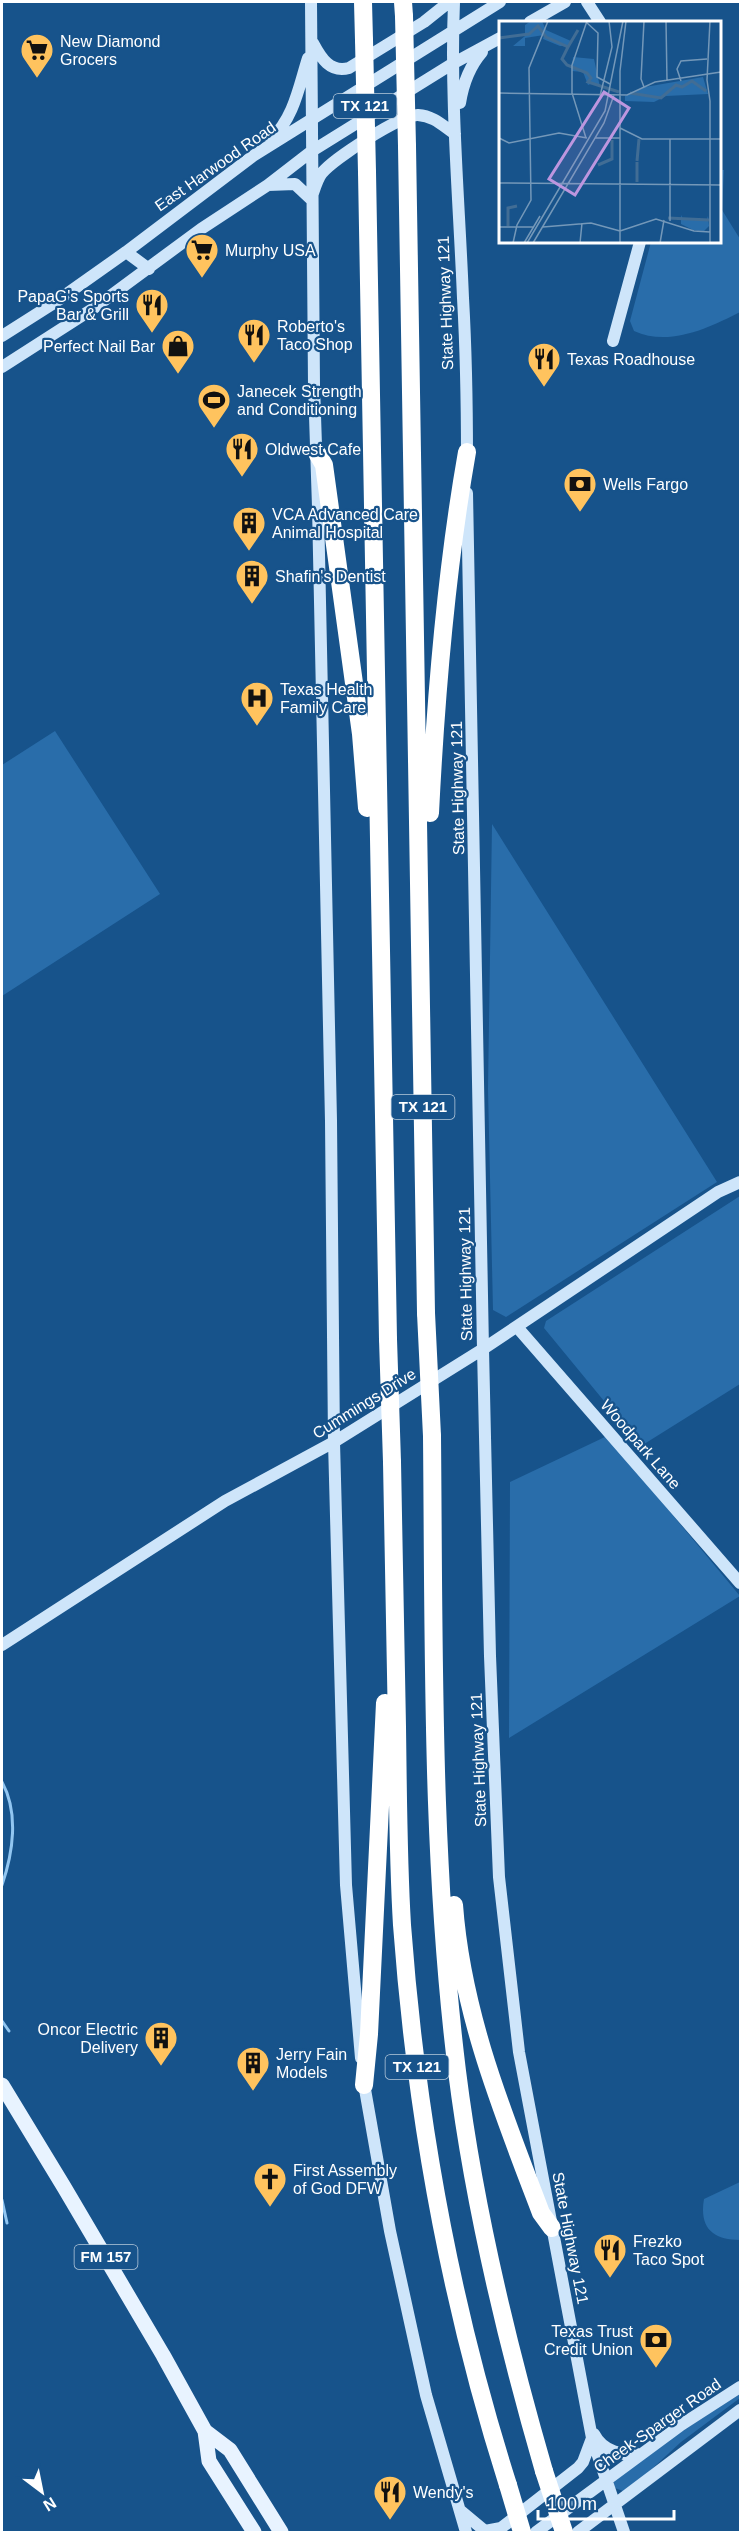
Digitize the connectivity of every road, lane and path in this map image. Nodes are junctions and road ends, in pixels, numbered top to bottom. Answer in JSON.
{"nodes":[{"id":1,"x":311,"y":2,"type":"edge"},
{"id":2,"x":363,"y":2,"type":"edge"},
{"id":3,"x":449,"y":2,"type":"edge"},
{"id":4,"x":454,"y":2,"type":"edge"},
{"id":5,"x":500,"y":2,"type":"edge"},
{"id":6,"x":565,"y":2,"type":"edge"},
{"id":7,"x":587,"y":2,"type":"edge"},
{"id":8,"x":404,"y":9,"type":"edge"},
{"id":9,"x":532,"y":21,"type":"edge"},
{"id":10,"x":599,"y":21,"type":"edge"},
{"id":11,"x":453,"y":30,"type":"junction"},
{"id":12,"x":499,"y":40,"type":"edge"},
{"id":13,"x":312,"y":42,"type":"junction"},
{"id":14,"x":486,"y":47,"type":"junction"},
{"id":15,"x":452,"y":64,"type":"junction"},
{"id":16,"x":312,"y":119,"type":"junction"},
{"id":17,"x":455,"y":134,"type":"junction"},
{"id":18,"x":312,"y":151,"type":"junction"},
{"id":19,"x":252,"y":156,"type":"junction"},
{"id":20,"x":268,"y":185,"type":"junction"},
{"id":21,"x":311,"y":198,"type":"junction"},
{"id":22,"x":640,"y":243,"type":"edge"},
{"id":23,"x":126,"y":252,"type":"junction"},
{"id":24,"x":149,"y":269,"type":"junction"},
{"id":25,"x":2,"y":336,"type":"edge"},
{"id":26,"x":613,"y":341,"type":"dead end"},
{"id":27,"x":2,"y":367,"type":"edge"},
{"id":28,"x":467,"y":452,"type":"junction"},
{"id":29,"x":317,"y":453,"type":"junction"},
{"id":30,"x":379,"y":887,"type":"junction"},
{"id":31,"x":421,"y":901,"type":"junction"},
{"id":32,"x":741,"y":1182,"type":"edge"},
{"id":33,"x":517,"y":1327,"type":"junction"},
{"id":34,"x":483,"y":1349,"type":"junction"},
{"id":35,"x":334,"y":1442,"type":"junction"},
{"id":36,"x":741,"y":1583,"type":"edge"},
{"id":37,"x":395,"y":1640,"type":"junction"},
{"id":38,"x":2,"y":1645,"type":"edge"},
{"id":39,"x":435,"y":1669,"type":"junction"},
{"id":40,"x":2,"y":2085,"type":"edge"},
{"id":41,"x":364,"y":2085,"type":"junction"},
{"id":42,"x":552,"y":2228,"type":"junction"},
{"id":43,"x":741,"y":2387,"type":"edge"},
{"id":44,"x":741,"y":2410,"type":"edge"},
{"id":45,"x":206,"y":2431,"type":"junction"},
{"id":46,"x":591,"y":2432,"type":"junction"},
{"id":47,"x":642,"y":2454,"type":"junction"},
{"id":48,"x":606,"y":2480,"type":"junction"},
{"id":49,"x":615,"y":2505,"type":"junction"},
{"id":50,"x":458,"y":2508,"type":"junction"},
{"id":51,"x":254,"y":2532,"type":"edge"},
{"id":52,"x":281,"y":2532,"type":"edge"},
{"id":53,"x":459,"y":2532,"type":"edge"},
{"id":54,"x":466,"y":2532,"type":"edge"},
{"id":55,"x":522,"y":2532,"type":"edge"},
{"id":56,"x":536,"y":2532,"type":"edge"},
{"id":57,"x":564,"y":2532,"type":"edge"},
{"id":58,"x":578,"y":2532,"type":"edge"},
{"id":59,"x":624,"y":2532,"type":"edge"}],
"edges":[{"from":1,"to":13,"type":"main road"},
{"from":2,"to":30,"type":"highway","number":"TX 121","bridge":true},
{"from":3,"to":13,"type":"main road"},
{"from":4,"to":11,"type":"main road","name":"State Highway 121"},
{"from":5,"to":11,"type":"main road","name":"East Harwood Road"},
{"from":6,"to":9,"type":"main road"},
{"from":7,"to":10,"type":"main road"},
{"from":8,"to":31,"type":"highway","number":"TX 121","bridge":true},
{"from":11,"to":15,"type":"main road","name":"State Highway 121"},
{"from":11,"to":16,"type":"main road","name":"East Harwood Road"},
{"from":12,"to":14,"type":"main road"},
{"from":13,"to":16,"type":"main road"},
{"from":13,"to":19,"type":"main road"},
{"from":14,"to":15,"type":"main road"},
{"from":14,"to":17,"type":"main road"},
{"from":15,"to":17,"type":"main road","name":"State Highway 121"},
{"from":15,"to":18,"type":"main road"},
{"from":16,"to":18,"type":"main road"},
{"from":16,"to":19,"type":"main road","name":"East Harwood Road"},
{"from":17,"to":21,"type":"main road"},
{"from":17,"to":28,"type":"main road","name":"State Highway 121"},
{"from":18,"to":20,"type":"main road"},
{"from":18,"to":21,"type":"main road"},
{"from":19,"to":23,"type":"main road","name":"East Harwood Road"},
{"from":20,"to":21,"type":"main road"},
{"from":20,"to":24,"type":"main road"},
{"from":21,"to":29,"type":"main road"},
{"from":22,"to":26,"type":"main road"},
{"from":23,"to":24,"type":"main road"},
{"from":23,"to":25,"type":"main road","name":"East Harwood Road"},
{"from":24,"to":27,"type":"main road"},
{"from":28,"to":31,"type":"highway"},
{"from":28,"to":34,"type":"main road","name":"State Highway 121"},
{"from":29,"to":30,"type":"highway"},
{"from":29,"to":35,"type":"main road"},
{"from":30,"to":37,"type":"highway","number":"TX 121","bridge":true},
{"from":31,"to":39,"type":"highway","number":"TX 121","bridge":true},
{"from":32,"to":33,"type":"main road","name":"Cummings Drive"},
{"from":33,"to":34,"type":"main road","name":"Cummings Drive"},
{"from":33,"to":36,"type":"main road","name":"Woodpark Lane"},
{"from":34,"to":35,"type":"main road","name":"Cummings Drive"},
{"from":34,"to":42,"type":"main road","name":"State Highway 121"},
{"from":35,"to":38,"type":"main road","name":"Cummings Drive"},
{"from":35,"to":41,"type":"main road"},
{"from":37,"to":41,"type":"highway"},
{"from":37,"to":55,"type":"highway","number":"TX 121","bridge":true},
{"from":39,"to":42,"type":"highway"},
{"from":39,"to":57,"type":"highway","number":"TX 121","bridge":true},
{"from":40,"to":45,"type":"main road","number":"FM 157"},
{"from":41,"to":50,"type":"main road"},
{"from":42,"to":46,"type":"main road","name":"State Highway 121"},
{"from":43,"to":47,"type":"main road","name":"Cheek-Sparger Road"},
{"from":44,"to":49,"type":"main road"},
{"from":45,"to":51,"type":"main road","number":"FM 157"},
{"from":45,"to":52,"type":"main road","number":"FM 157"},
{"from":46,"to":47,"type":"main road"},
{"from":46,"to":48,"type":"main road","name":"State Highway 121"},
{"from":46,"to":50,"type":"main road"},
{"from":47,"to":48,"type":"main road","name":"Cheek-Sparger Road"},
{"from":48,"to":49,"type":"main road","name":"State Highway 121"},
{"from":48,"to":56,"type":"main road","name":"Cheek-Sparger Road"},
{"from":49,"to":58,"type":"main road"},
{"from":49,"to":59,"type":"main road","name":"State Highway 121"},
{"from":50,"to":53,"type":"main road"},
{"from":50,"to":54,"type":"main road"}]}
